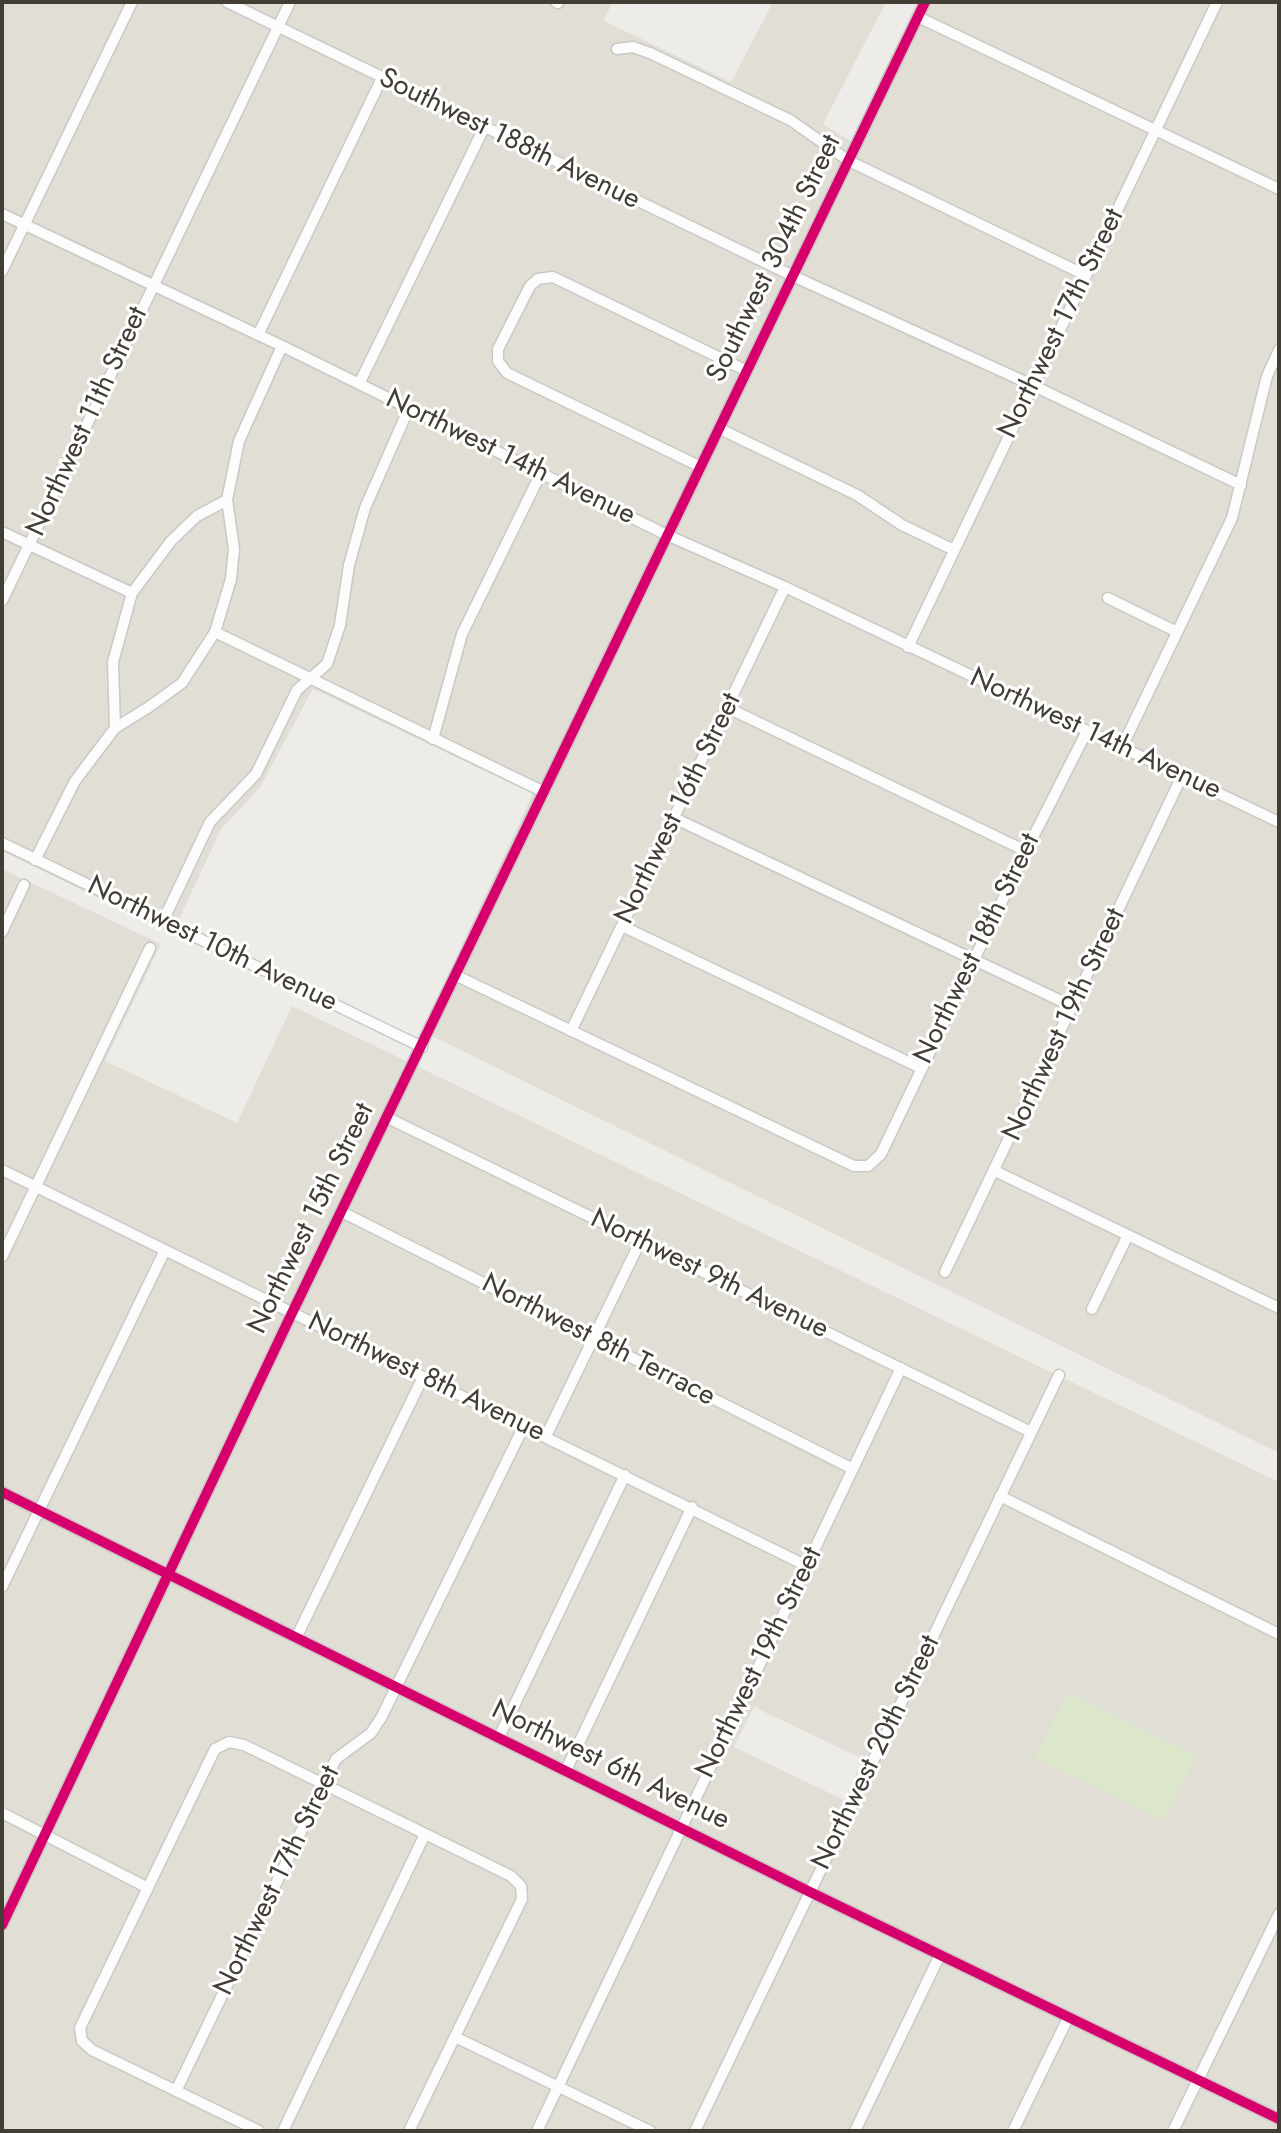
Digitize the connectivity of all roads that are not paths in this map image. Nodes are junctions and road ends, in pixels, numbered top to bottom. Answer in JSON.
{"nodes":[{"id":1,"x":132,"y":2,"type":"edge"},
{"id":2,"x":227,"y":2,"type":"edge"},
{"id":3,"x":290,"y":2,"type":"edge"},
{"id":4,"x":925,"y":2,"type":"edge"},
{"id":5,"x":1217,"y":2,"type":"edge"},
{"id":6,"x":918,"y":17,"type":"junction"},
{"id":7,"x":278,"y":28,"type":"junction"},
{"id":8,"x":617,"y":49,"type":"dead end"},
{"id":9,"x":382,"y":78,"type":"junction"},
{"id":10,"x":484,"y":128,"type":"junction"},
{"id":11,"x":1156,"y":131,"type":"junction"},
{"id":12,"x":849,"y":161,"type":"junction"},
{"id":13,"x":1279,"y":189,"type":"edge"},
{"id":14,"x":2,"y":214,"type":"edge"},
{"id":15,"x":24,"y":225,"type":"junction"},
{"id":16,"x":2,"y":271,"type":"edge"},
{"id":17,"x":1085,"y":275,"type":"junction"},
{"id":18,"x":793,"y":276,"type":"junction"},
{"id":19,"x":153,"y":286,"type":"junction"},
{"id":20,"x":258,"y":335,"type":"junction"},
{"id":21,"x":282,"y":346,"type":"junction"},
{"id":22,"x":1279,"y":350,"type":"edge"},
{"id":23,"x":747,"y":371,"type":"junction"},
{"id":24,"x":359,"y":384,"type":"junction"},
{"id":25,"x":1032,"y":385,"type":"junction"},
{"id":26,"x":409,"y":408,"type":"junction"},
{"id":27,"x":720,"y":429,"type":"junction"},
{"id":28,"x":701,"y":467,"type":"junction"},
{"id":29,"x":540,"y":475,"type":"junction"},
{"id":30,"x":1241,"y":485,"type":"junction"},
{"id":31,"x":227,"y":500,"type":"junction"},
{"id":32,"x":2,"y":532,"type":"edge"},
{"id":33,"x":669,"y":536,"type":"junction"},
{"id":34,"x":29,"y":544,"type":"junction"},
{"id":35,"x":954,"y":550,"type":"junction"},
{"id":36,"x":785,"y":587,"type":"junction"},
{"id":37,"x":132,"y":593,"type":"junction"},
{"id":38,"x":1108,"y":598,"type":"dead end"},
{"id":39,"x":2,"y":601,"type":"edge"},
{"id":40,"x":215,"y":632,"type":"junction"},
{"id":41,"x":1177,"y":632,"type":"junction"},
{"id":42,"x":908,"y":647,"type":"junction"},
{"id":43,"x":311,"y":680,"type":"junction"},
{"id":44,"x":728,"y":708,"type":"junction"},
{"id":45,"x":115,"y":728,"type":"junction"},
{"id":46,"x":1087,"y":731,"type":"junction"},
{"id":47,"x":433,"y":739,"type":"junction"},
{"id":48,"x":1122,"y":747,"type":"junction"},
{"id":49,"x":1182,"y":776,"type":"junction"},
{"id":50,"x":544,"y":792,"type":"junction"},
{"id":51,"x":674,"y":818,"type":"junction"},
{"id":52,"x":1279,"y":822,"type":"edge"},
{"id":53,"x":2,"y":843,"type":"edge"},
{"id":54,"x":1026,"y":851,"type":"junction"},
{"id":55,"x":35,"y":860,"type":"junction"},
{"id":56,"x":24,"y":885,"type":"dead end"},
{"id":57,"x":163,"y":921,"type":"junction"},
{"id":58,"x":622,"y":926,"type":"junction"},
{"id":59,"x":2,"y":932,"type":"edge"},
{"id":60,"x":150,"y":948,"type":"dead end"},
{"id":61,"x":973,"y":960,"type":"junction"},
{"id":62,"x":457,"y":976,"type":"junction"},
{"id":63,"x":1074,"y":1007,"type":"junction"},
{"id":64,"x":571,"y":1031,"type":"junction"},
{"id":65,"x":422,"y":1047,"type":"junction"},
{"id":66,"x":921,"y":1068,"type":"junction"},
{"id":67,"x":388,"y":1118,"type":"junction"},
{"id":68,"x":2,"y":1170,"type":"edge"},
{"id":69,"x":995,"y":1171,"type":"junction"},
{"id":70,"x":35,"y":1186,"type":"junction"},
{"id":71,"x":342,"y":1212,"type":"junction"},
{"id":72,"x":1128,"y":1235,"type":"junction"},
{"id":73,"x":640,"y":1242,"type":"junction"},
{"id":74,"x":165,"y":1250,"type":"junction"},
{"id":75,"x":2,"y":1257,"type":"edge"},
{"id":76,"x":945,"y":1272,"type":"dead end"},
{"id":77,"x":1279,"y":1308,"type":"edge"},
{"id":78,"x":1092,"y":1309,"type":"dead end"},
{"id":79,"x":292,"y":1313,"type":"junction"},
{"id":80,"x":592,"y":1339,"type":"junction"},
{"id":81,"x":901,"y":1368,"type":"junction"},
{"id":82,"x":1059,"y":1375,"type":"dead end"},
{"id":83,"x":423,"y":1377,"type":"junction"},
{"id":84,"x":524,"y":1426,"type":"junction"},
{"id":85,"x":1031,"y":1432,"type":"junction"},
{"id":86,"x":546,"y":1436,"type":"junction"},
{"id":87,"x":853,"y":1469,"type":"junction"},
{"id":88,"x":625,"y":1475,"type":"junction"},
{"id":89,"x":2,"y":1492,"type":"edge"},
{"id":90,"x":1000,"y":1496,"type":"junction"},
{"id":91,"x":692,"y":1507,"type":"junction"},
{"id":92,"x":39,"y":1510,"type":"junction"},
{"id":93,"x":807,"y":1566,"type":"junction"},
{"id":94,"x":169,"y":1576,"type":"junction"},
{"id":95,"x":2,"y":1587,"type":"edge"},
{"id":96,"x":1279,"y":1634,"type":"edge"},
{"id":97,"x":296,"y":1638,"type":"junction"},
{"id":98,"x":397,"y":1688,"type":"junction"},
{"id":99,"x":499,"y":1737,"type":"junction"},
{"id":100,"x":566,"y":1770,"type":"junction"},
{"id":101,"x":324,"y":1785,"type":"junction"},
{"id":102,"x":2,"y":1813,"type":"edge"},
{"id":103,"x":681,"y":1827,"type":"junction"},
{"id":104,"x":425,"y":1834,"type":"junction"},
{"id":105,"x":44,"y":1836,"type":"junction"},
{"id":106,"x":148,"y":1888,"type":"junction"},
{"id":107,"x":810,"y":1892,"type":"junction"},
{"id":108,"x":1279,"y":1914,"type":"edge"},
{"id":109,"x":2,"y":1925,"type":"edge"},
{"id":110,"x":940,"y":1955,"type":"junction"},
{"id":111,"x":1068,"y":2018,"type":"junction"},
{"id":112,"x":455,"y":2037,"type":"junction"},
{"id":113,"x":1197,"y":2081,"type":"junction"},
{"id":114,"x":559,"y":2087,"type":"junction"},
{"id":115,"x":176,"y":2091,"type":"junction"},
{"id":116,"x":1279,"y":2119,"type":"edge"},
{"id":117,"x":259,"y":2131,"type":"edge"},
{"id":118,"x":283,"y":2131,"type":"edge"},
{"id":119,"x":409,"y":2131,"type":"edge"},
{"id":120,"x":537,"y":2131,"type":"edge"},
{"id":121,"x":650,"y":2131,"type":"edge"},
{"id":122,"x":695,"y":2131,"type":"edge"},
{"id":123,"x":855,"y":2131,"type":"edge"},
{"id":124,"x":1013,"y":2131,"type":"edge"},
{"id":125,"x":1173,"y":2131,"type":"edge"}],
"edges":[{"from":1,"to":15,"type":"street"},
{"from":2,"to":7,"type":"street","name":"Southwest 188th Avenue"},
{"from":3,"to":7,"type":"street","name":"Northwest 11th Street"},
{"from":4,"to":6,"type":"street","name":"Southwest 304th Street"},
{"from":5,"to":11,"type":"street","name":"Northwest 17th Street"},
{"from":6,"to":11,"type":"street"},
{"from":6,"to":12,"type":"street","name":"Southwest 304th Street"},
{"from":7,"to":9,"type":"street","name":"Southwest 188th Avenue"},
{"from":7,"to":19,"type":"street","name":"Northwest 11th Street"},
{"from":8,"to":12,"type":"street"},
{"from":9,"to":10,"type":"street","name":"Southwest 188th Avenue"},
{"from":9,"to":20,"type":"street"},
{"from":10,"to":18,"type":"street","name":"Southwest 188th Avenue"},
{"from":10,"to":24,"type":"street"},
{"from":11,"to":13,"type":"street"},
{"from":11,"to":17,"type":"street","name":"Northwest 17th Street"},
{"from":12,"to":17,"type":"street"},
{"from":12,"to":18,"type":"street","name":"Southwest 304th Street"},
{"from":14,"to":15,"type":"street","name":"Northwest 14th Avenue"},
{"from":15,"to":16,"type":"street"},
{"from":15,"to":19,"type":"street","name":"Northwest 14th Avenue"},
{"from":17,"to":25,"type":"street","name":"Northwest 17th Street"},
{"from":18,"to":23,"type":"street","name":"Southwest 304th Street"},
{"from":18,"to":25,"type":"street","name":"Southwest 188th Avenue"},
{"from":19,"to":20,"type":"street","name":"Northwest 14th Avenue"},
{"from":19,"to":34,"type":"street","name":"Northwest 11th Street"},
{"from":20,"to":21,"type":"street","name":"Northwest 14th Avenue"},
{"from":21,"to":24,"type":"street","name":"Northwest 14th Avenue"},
{"from":21,"to":31,"type":"street"},
{"from":22,"to":30,"type":"street"},
{"from":23,"to":27,"type":"street","name":"Southwest 304th Street"},
{"from":23,"to":28,"type":"street"},
{"from":24,"to":26,"type":"street","name":"Northwest 14th Avenue"},
{"from":25,"to":30,"type":"street","name":"Southwest 188th Avenue"},
{"from":25,"to":35,"type":"street","name":"Northwest 17th Street"},
{"from":26,"to":29,"type":"street","name":"Northwest 14th Avenue"},
{"from":26,"to":43,"type":"street"},
{"from":27,"to":28,"type":"street","name":"Southwest 304th Street"},
{"from":27,"to":35,"type":"street"},
{"from":28,"to":33,"type":"street","name":"Southwest 304th Street"},
{"from":29,"to":33,"type":"street","name":"Northwest 14th Avenue"},
{"from":29,"to":47,"type":"street"},
{"from":30,"to":41,"type":"street"},
{"from":31,"to":37,"type":"street"},
{"from":31,"to":40,"type":"street"},
{"from":32,"to":34,"type":"street"},
{"from":33,"to":36,"type":"street","name":"Northwest 14th Avenue"},
{"from":33,"to":50,"type":"street","name":"Northwest 15th Street"},
{"from":34,"to":37,"type":"street"},
{"from":34,"to":39,"type":"street","name":"Northwest 11th Street"},
{"from":35,"to":42,"type":"street","name":"Northwest 17th Street"},
{"from":36,"to":42,"type":"street","name":"Northwest 14th Avenue"},
{"from":36,"to":44,"type":"street","name":"Northwest 16th Street"},
{"from":37,"to":45,"type":"street"},
{"from":38,"to":41,"type":"street"},
{"from":40,"to":43,"type":"street"},
{"from":40,"to":45,"type":"street"},
{"from":41,"to":48,"type":"street"},
{"from":42,"to":46,"type":"street","name":"Northwest 14th Avenue"},
{"from":43,"to":47,"type":"street"},
{"from":43,"to":57,"type":"street"},
{"from":44,"to":51,"type":"street","name":"Northwest 16th Street"},
{"from":44,"to":54,"type":"street"},
{"from":45,"to":55,"type":"street"},
{"from":46,"to":48,"type":"street","name":"Northwest 14th Avenue"},
{"from":46,"to":54,"type":"street","name":"Northwest 18th Street"},
{"from":47,"to":50,"type":"street"},
{"from":48,"to":49,"type":"street","name":"Northwest 14th Avenue"},
{"from":49,"to":52,"type":"street","name":"Northwest 14th Avenue"},
{"from":49,"to":63,"type":"street","name":"Northwest 19th Street"},
{"from":50,"to":62,"type":"street","name":"Northwest 15th Street"},
{"from":51,"to":58,"type":"street","name":"Northwest 16th Street"},
{"from":51,"to":61,"type":"street"},
{"from":53,"to":55,"type":"street","name":"Northwest 10th Avenue"},
{"from":54,"to":61,"type":"street","name":"Northwest 18th Street"},
{"from":55,"to":57,"type":"street","name":"Northwest 10th Avenue"},
{"from":56,"to":59,"type":"street"},
{"from":57,"to":65,"type":"street","name":"Northwest 10th Avenue"},
{"from":58,"to":64,"type":"street","name":"Northwest 16th Street"},
{"from":58,"to":66,"type":"street"},
{"from":60,"to":70,"type":"street"},
{"from":61,"to":63,"type":"street"},
{"from":61,"to":66,"type":"street","name":"Northwest 18th Street"},
{"from":62,"to":64,"type":"street"},
{"from":62,"to":65,"type":"street","name":"Northwest 15th Street"},
{"from":63,"to":69,"type":"street","name":"Northwest 19th Street"},
{"from":64,"to":66,"type":"street","name":"Northwest 18th Street"},
{"from":65,"to":67,"type":"street","name":"Northwest 15th Street"},
{"from":67,"to":71,"type":"street","name":"Northwest 15th Street"},
{"from":67,"to":73,"type":"street","name":"Northwest 9th Avenue"},
{"from":68,"to":70,"type":"street","name":"Northwest 8th Avenue"},
{"from":69,"to":72,"type":"street"},
{"from":69,"to":76,"type":"street","name":"Northwest 19th Street"},
{"from":70,"to":74,"type":"street","name":"Northwest 8th Avenue"},
{"from":70,"to":75,"type":"street"},
{"from":71,"to":79,"type":"street","name":"Northwest 15th Street"},
{"from":71,"to":80,"type":"street","name":"Northwest 8th Terrace"},
{"from":72,"to":77,"type":"street"},
{"from":72,"to":78,"type":"street"},
{"from":73,"to":80,"type":"street"},
{"from":73,"to":81,"type":"street","name":"Northwest 9th Avenue"},
{"from":74,"to":79,"type":"street","name":"Northwest 8th Avenue"},
{"from":74,"to":92,"type":"street"},
{"from":79,"to":83,"type":"street","name":"Northwest 8th Avenue"},
{"from":79,"to":94,"type":"street","name":"Northwest 15th Street"},
{"from":80,"to":86,"type":"street"},
{"from":80,"to":87,"type":"street","name":"Northwest 8th Terrace"},
{"from":81,"to":85,"type":"street","name":"Northwest 9th Avenue"},
{"from":81,"to":87,"type":"street","name":"Northwest 19th Street"},
{"from":82,"to":85,"type":"street","name":"Northwest 20th Street"},
{"from":83,"to":84,"type":"street","name":"Northwest 8th Avenue"},
{"from":83,"to":97,"type":"street"},
{"from":84,"to":86,"type":"street","name":"Northwest 8th Avenue"},
{"from":84,"to":98,"type":"street","name":"Northwest 17th Street"},
{"from":85,"to":90,"type":"street","name":"Northwest 20th Street"},
{"from":86,"to":88,"type":"street","name":"Northwest 8th Avenue"},
{"from":87,"to":93,"type":"street","name":"Northwest 19th Street"},
{"from":88,"to":91,"type":"street","name":"Northwest 8th Avenue"},
{"from":88,"to":99,"type":"street"},
{"from":89,"to":92,"type":"street","name":"Northwest 6th Avenue"},
{"from":90,"to":96,"type":"street"},
{"from":90,"to":107,"type":"street","name":"Northwest 20th Street"},
{"from":91,"to":93,"type":"street","name":"Northwest 8th Avenue"},
{"from":91,"to":100,"type":"street"},
{"from":92,"to":94,"type":"street","name":"Northwest 6th Avenue"},
{"from":92,"to":95,"type":"street"},
{"from":93,"to":103,"type":"street","name":"Northwest 19th Street"},
{"from":94,"to":97,"type":"street","name":"Northwest 6th Avenue"},
{"from":94,"to":105,"type":"street","name":"Northwest 15th Street"},
{"from":97,"to":98,"type":"street","name":"Northwest 6th Avenue"},
{"from":98,"to":99,"type":"street","name":"Northwest 6th Avenue"},
{"from":98,"to":101,"type":"street","name":"Northwest 17th Street"},
{"from":99,"to":100,"type":"street","name":"Northwest 6th Avenue"},
{"from":100,"to":103,"type":"street","name":"Northwest 6th Avenue"},
{"from":101,"to":104,"type":"street"},
{"from":101,"to":106,"type":"street"},
{"from":101,"to":115,"type":"street","name":"Northwest 17th Street"},
{"from":102,"to":105,"type":"street"},
{"from":103,"to":107,"type":"street","name":"Northwest 6th Avenue"},
{"from":103,"to":114,"type":"street","name":"Northwest 19th Street"},
{"from":104,"to":112,"type":"street"},
{"from":104,"to":118,"type":"street"},
{"from":105,"to":106,"type":"street"},
{"from":105,"to":109,"type":"street","name":"Northwest 15th Street"},
{"from":106,"to":115,"type":"street"},
{"from":107,"to":110,"type":"street","name":"Northwest 6th Avenue"},
{"from":107,"to":122,"type":"street","name":"Northwest 20th Street"},
{"from":108,"to":113,"type":"street"},
{"from":110,"to":111,"type":"street","name":"Northwest 6th Avenue"},
{"from":110,"to":123,"type":"street"},
{"from":111,"to":113,"type":"street","name":"Northwest 6th Avenue"},
{"from":111,"to":124,"type":"street"},
{"from":112,"to":114,"type":"street"},
{"from":112,"to":119,"type":"street"},
{"from":113,"to":116,"type":"street","name":"Northwest 6th Avenue"},
{"from":113,"to":125,"type":"street"},
{"from":114,"to":120,"type":"street","name":"Northwest 19th Street"},
{"from":114,"to":121,"type":"street"},
{"from":115,"to":117,"type":"street"}]}
